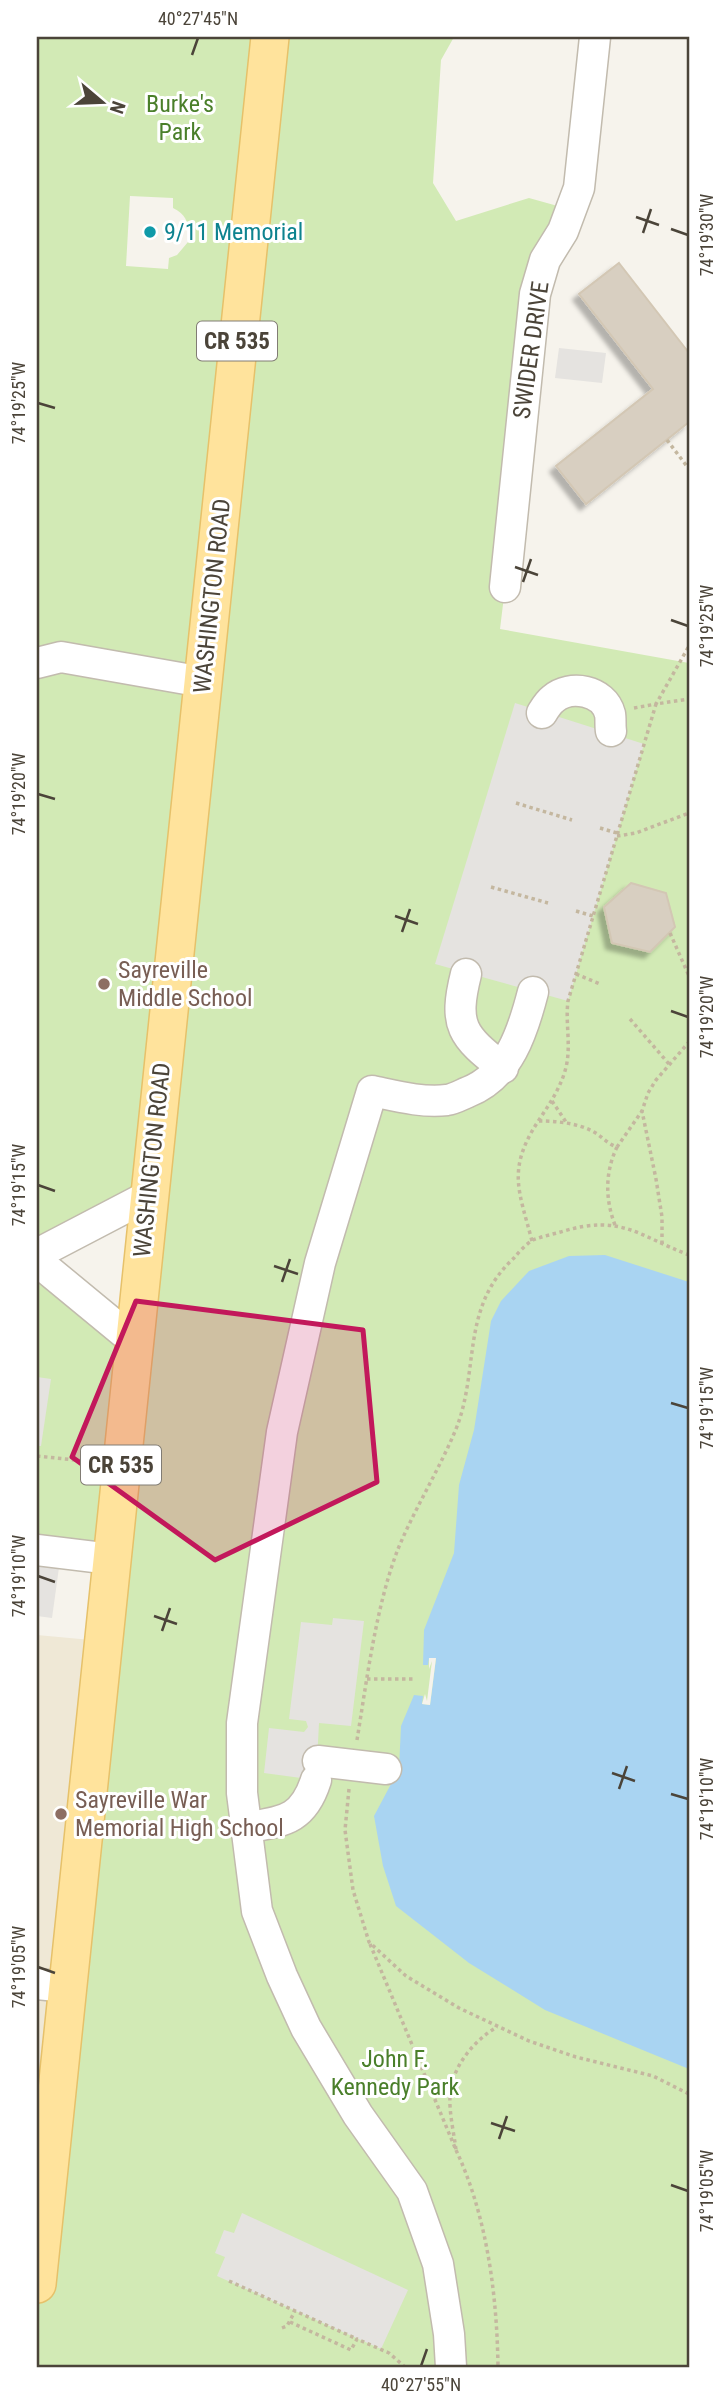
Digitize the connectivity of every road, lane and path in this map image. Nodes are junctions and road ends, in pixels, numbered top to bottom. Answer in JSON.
{"nodes":[{"id":1,"x":270,"y":37,"type":"edge"},
{"id":2,"x":595,"y":37,"type":"edge"},
{"id":3,"x":667,"y":440,"type":"dead end"},
{"id":4,"x":689,"y":469,"type":"edge"},
{"id":5,"x":505,"y":587,"type":"dead end"},
{"id":6,"x":689,"y":646,"type":"edge"},
{"id":7,"x":37,"y":663,"type":"edge"},
{"id":8,"x":203,"y":682,"type":"junction"},
{"id":9,"x":689,"y":699,"type":"edge"},
{"id":10,"x":656,"y":704,"type":"junction"},
{"id":11,"x":542,"y":713,"type":"dead end"},
{"id":12,"x":610,"y":721,"type":"joint"},
{"id":13,"x":516,"y":803,"type":"dead end"},
{"id":14,"x":689,"y":813,"type":"edge"},
{"id":15,"x":572,"y":820,"type":"dead end"},
{"id":16,"x":600,"y":828,"type":"dead end"},
{"id":17,"x":617,"y":835,"type":"junction"},
{"id":18,"x":491,"y":887,"type":"dead end"},
{"id":19,"x":548,"y":903,"type":"dead end"},
{"id":20,"x":576,"y":911,"type":"dead end"},
{"id":21,"x":593,"y":915,"type":"junction"},
{"id":22,"x":670,"y":933,"type":"dead end"},
{"id":23,"x":466,"y":974,"type":"dead end"},
{"id":24,"x":576,"y":974,"type":"junction"},
{"id":25,"x":689,"y":976,"type":"edge"},
{"id":26,"x":600,"y":984,"type":"dead end"},
{"id":27,"x":533,"y":992,"type":"dead end"},
{"id":28,"x":630,"y":1019,"type":"dead end"},
{"id":29,"x":689,"y":1042,"type":"edge"},
{"id":30,"x":669,"y":1064,"type":"junction"},
{"id":31,"x":503,"y":1068,"type":"junction"},
{"id":32,"x":552,"y":1101,"type":"junction"},
{"id":33,"x":642,"y":1111,"type":"junction"},
{"id":34,"x":538,"y":1121,"type":"junction"},
{"id":35,"x":568,"y":1124,"type":"junction"},
{"id":36,"x":617,"y":1147,"type":"junction"},
{"id":37,"x":148,"y":1196,"type":"junction"},
{"id":38,"x":615,"y":1224,"type":"junction"},
{"id":39,"x":532,"y":1241,"type":"junction"},
{"id":40,"x":662,"y":1244,"type":"junction"},
{"id":41,"x":37,"y":1254,"type":"edge"},
{"id":42,"x":689,"y":1255,"type":"edge"},
{"id":43,"x":37,"y":1261,"type":"edge"},
{"id":44,"x":134,"y":1341,"type":"junction"},
{"id":45,"x":37,"y":1456,"type":"edge"},
{"id":46,"x":102,"y":1463,"type":"dead end"},
{"id":47,"x":37,"y":1550,"type":"edge"},
{"id":48,"x":111,"y":1559,"type":"junction"},
{"id":49,"x":367,"y":1679,"type":"junction"},
{"id":50,"x":413,"y":1679,"type":"dead end"},
{"id":51,"x":352,"y":1765,"type":"junction"},
{"id":52,"x":386,"y":1769,"type":"dead end"},
{"id":53,"x":245,"y":1828,"type":"junction"},
{"id":54,"x":369,"y":1942,"type":"junction"},
{"id":55,"x":52,"y":1985,"type":"edge"},
{"id":56,"x":498,"y":2027,"type":"junction"},
{"id":57,"x":689,"y":2094,"type":"edge"},
{"id":58,"x":456,"y":2150,"type":"junction"},
{"id":59,"x":229,"y":2281,"type":"dead end"},
{"id":60,"x":37,"y":2284,"type":"edge"},
{"id":61,"x":295,"y":2311,"type":"junction"},
{"id":62,"x":290,"y":2322,"type":"junction"},
{"id":63,"x":282,"y":2329,"type":"dead end"},
{"id":64,"x":356,"y":2339,"type":"junction"},
{"id":65,"x":405,"y":2367,"type":"edge"},
{"id":66,"x":451,"y":2367,"type":"edge"},
{"id":67,"x":498,"y":2367,"type":"edge"}],
"edges":[{"from":1,"to":8,"type":"main road","name":"WASHINGTON ROAD","number":"CR 535"},
{"from":2,"to":5,"type":"street","name":"SWIDER DRIVE"},
{"from":3,"to":4,"type":"path"},
{"from":6,"to":10,"type":"path"},
{"from":7,"to":8,"type":"street"},
{"from":8,"to":37,"type":"main road","name":"WASHINGTON ROAD","number":"CR 535"},
{"from":9,"to":10,"type":"path"},
{"from":10,"to":12,"type":"path"},
{"from":10,"to":17,"type":"path"},
{"from":11,"to":12,"type":"street"},
{"from":13,"to":15,"type":"path"},
{"from":14,"to":17,"type":"path"},
{"from":16,"to":17,"type":"path"},
{"from":17,"to":21,"type":"path"},
{"from":18,"to":19,"type":"path"},
{"from":20,"to":21,"type":"path"},
{"from":21,"to":24,"type":"path"},
{"from":22,"to":25,"type":"path"},
{"from":23,"to":31,"type":"street"},
{"from":24,"to":26,"type":"path"},
{"from":24,"to":32,"type":"path"},
{"from":27,"to":31,"type":"street"},
{"from":28,"to":30,"type":"path"},
{"from":29,"to":30,"type":"path"},
{"from":30,"to":33,"type":"path"},
{"from":31,"to":53,"type":"street"},
{"from":32,"to":34,"type":"path"},
{"from":32,"to":35,"type":"path"},
{"from":33,"to":36,"type":"path"},
{"from":33,"to":40,"type":"path"},
{"from":34,"to":35,"type":"path"},
{"from":34,"to":39,"type":"path"},
{"from":35,"to":36,"type":"path"},
{"from":36,"to":38,"type":"path"},
{"from":37,"to":41,"type":"street"},
{"from":37,"to":44,"type":"main road","name":"WASHINGTON ROAD","number":"CR 535"},
{"from":38,"to":39,"type":"path"},
{"from":38,"to":40,"type":"path"},
{"from":39,"to":49,"type":"path"},
{"from":40,"to":42,"type":"path"},
{"from":43,"to":44,"type":"street"},
{"from":44,"to":48,"type":"main road","name":"WASHINGTON ROAD","number":"CR 535"},
{"from":45,"to":46,"type":"path"},
{"from":47,"to":48,"type":"street"},
{"from":48,"to":55,"type":"main road","name":"WASHINGTON ROAD","number":"CR 535"},
{"from":49,"to":50,"type":"path"},
{"from":49,"to":51,"type":"path"},
{"from":51,"to":52,"type":"street"},
{"from":51,"to":53,"type":"street"},
{"from":51,"to":54,"type":"path"},
{"from":53,"to":66,"type":"street"},
{"from":54,"to":56,"type":"path"},
{"from":54,"to":58,"type":"path"},
{"from":55,"to":60,"type":"main road","name":"WASHINGTON ROAD","number":"CR 535"},
{"from":56,"to":57,"type":"path"},
{"from":56,"to":58,"type":"path"},
{"from":58,"to":67,"type":"path"},
{"from":59,"to":61,"type":"path"},
{"from":61,"to":62,"type":"path"},
{"from":61,"to":64,"type":"path"},
{"from":62,"to":63,"type":"path"},
{"from":62,"to":64,"type":"path"},
{"from":64,"to":65,"type":"path"}]}
